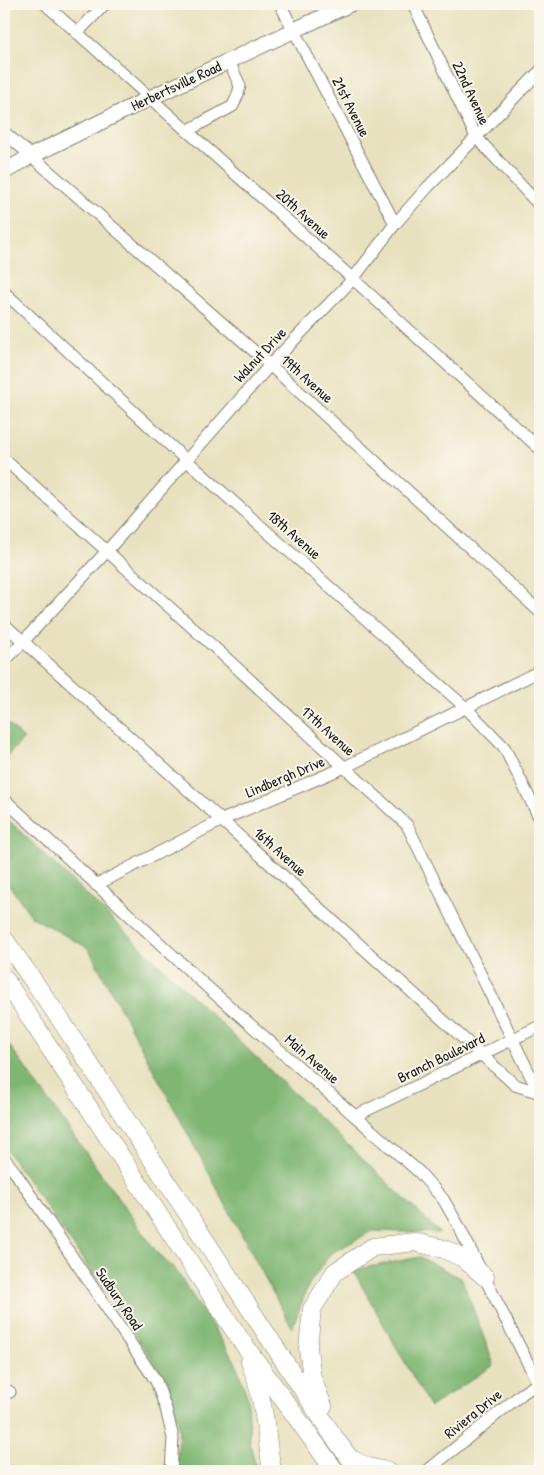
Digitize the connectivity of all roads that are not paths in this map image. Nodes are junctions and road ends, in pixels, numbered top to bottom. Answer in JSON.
{"nodes":[{"id":1,"x":45,"y":4,"type":"edge"},
{"id":2,"x":105,"y":4,"type":"edge"},
{"id":3,"x":280,"y":4,"type":"edge"},
{"id":4,"x":350,"y":4,"type":"edge"},
{"id":5,"x":413,"y":4,"type":"edge"},
{"id":6,"x":295,"y":30,"type":"junction"},
{"id":7,"x":76,"y":33,"type":"junction"},
{"id":8,"x":228,"y":61,"type":"junction"},
{"id":9,"x":540,"y":71,"type":"edge"},
{"id":10,"x":150,"y":98,"type":"junction"},
{"id":11,"x":187,"y":131,"type":"junction"},
{"id":12,"x":4,"y":132,"type":"edge"},
{"id":13,"x":476,"y":137,"type":"junction"},
{"id":14,"x":31,"y":156,"type":"junction"},
{"id":15,"x":4,"y":172,"type":"edge"},
{"id":16,"x":540,"y":206,"type":"edge"},
{"id":17,"x":394,"y":224,"type":"junction"},
{"id":18,"x":353,"y":279,"type":"junction"},
{"id":19,"x":4,"y":292,"type":"edge"},
{"id":20,"x":270,"y":365,"type":"junction"},
{"id":21,"x":540,"y":449,"type":"edge"},
{"id":22,"x":4,"y":458,"type":"edge"},
{"id":23,"x":186,"y":460,"type":"junction"},
{"id":24,"x":107,"y":551,"type":"junction"},
{"id":25,"x":540,"y":612,"type":"edge"},
{"id":26,"x":4,"y":624,"type":"edge"},
{"id":27,"x":24,"y":642,"type":"junction"},
{"id":28,"x":4,"y":662,"type":"edge"},
{"id":29,"x":540,"y":671,"type":"edge"},
{"id":30,"x":466,"y":708,"type":"junction"},
{"id":31,"x":345,"y":767,"type":"junction"},
{"id":32,"x":4,"y":799,"type":"edge"},
{"id":33,"x":222,"y":820,"type":"junction"},
{"id":34,"x":540,"y":820,"type":"edge"},
{"id":35,"x":96,"y":884,"type":"junction"},
{"id":36,"x":4,"y":938,"type":"edge"},
{"id":37,"x":4,"y":978,"type":"edge"},
{"id":38,"x":540,"y":1026,"type":"edge"},
{"id":39,"x":513,"y":1040,"type":"junction"},
{"id":40,"x":482,"y":1054,"type":"junction"},
{"id":41,"x":540,"y":1094,"type":"edge"},
{"id":42,"x":355,"y":1116,"type":"junction"},
{"id":43,"x":4,"y":1158,"type":"edge"},
{"id":44,"x":485,"y":1277,"type":"junction"},
{"id":45,"x":240,"y":1339,"type":"junction"},
{"id":46,"x":540,"y":1384,"type":"edge"},
{"id":47,"x":334,"y":1437,"type":"junction"},
{"id":48,"x":355,"y":1465,"type":"edge"},
{"id":49,"x":171,"y":1471,"type":"edge"},
{"id":50,"x":272,"y":1471,"type":"edge"},
{"id":51,"x":335,"y":1471,"type":"edge"},
{"id":52,"x":387,"y":1471,"type":"edge"},
{"id":53,"x":427,"y":1471,"type":"edge"}],
"edges":[{"from":1,"to":7,"type":"street","name":"20th Avenue"},
{"from":2,"to":7,"type":"street"},
{"from":3,"to":6,"type":"street","name":"21st Avenue"},
{"from":4,"to":6,"type":"main road","name":"Herbertsville Road"},
{"from":5,"to":13,"type":"street","name":"22nd Avenue"},
{"from":6,"to":8,"type":"main road","name":"Herbertsville Road"},
{"from":6,"to":17,"type":"street","name":"21st Avenue"},
{"from":7,"to":10,"type":"street","name":"20th Avenue"},
{"from":8,"to":10,"type":"main road","name":"Herbertsville Road"},
{"from":8,"to":11,"type":"street"},
{"from":9,"to":13,"type":"street","name":"Walnut Drive"},
{"from":10,"to":11,"type":"street","name":"20th Avenue"},
{"from":10,"to":14,"type":"main road","name":"Herbertsville Road"},
{"from":11,"to":18,"type":"street","name":"20th Avenue"},
{"from":12,"to":14,"type":"street","name":"19th Avenue"},
{"from":13,"to":16,"type":"street","name":"22nd Avenue"},
{"from":13,"to":17,"type":"street","name":"Walnut Drive"},
{"from":14,"to":15,"type":"main road","name":"Herbertsville Road"},
{"from":14,"to":20,"type":"street","name":"19th Avenue"},
{"from":17,"to":18,"type":"street","name":"Walnut Drive"},
{"from":18,"to":20,"type":"street","name":"Walnut Drive"},
{"from":18,"to":21,"type":"street","name":"20th Avenue"},
{"from":19,"to":23,"type":"street","name":"18th Avenue"},
{"from":20,"to":23,"type":"street","name":"Walnut Drive"},
{"from":20,"to":25,"type":"street","name":"19th Avenue"},
{"from":22,"to":24,"type":"street","name":"17th Avenue"},
{"from":23,"to":24,"type":"street","name":"Walnut Drive"},
{"from":23,"to":30,"type":"street","name":"18th Avenue"},
{"from":24,"to":27,"type":"street","name":"Walnut Drive"},
{"from":24,"to":31,"type":"street","name":"17th Avenue"},
{"from":26,"to":27,"type":"street","name":"16th Avenue"},
{"from":27,"to":28,"type":"street","name":"Walnut Drive"},
{"from":27,"to":33,"type":"street","name":"16th Avenue"},
{"from":29,"to":30,"type":"street","name":"Lindbergh Drive"},
{"from":30,"to":31,"type":"street","name":"Lindbergh Drive"},
{"from":30,"to":34,"type":"street","name":"18th Avenue"},
{"from":31,"to":33,"type":"street","name":"Lindbergh Drive"},
{"from":31,"to":39,"type":"street","name":"17th Avenue"},
{"from":32,"to":35,"type":"street","name":"Main Avenue"},
{"from":33,"to":35,"type":"street","name":"Lindbergh Drive"},
{"from":33,"to":40,"type":"street","name":"16th Avenue"},
{"from":35,"to":42,"type":"street","name":"Main Avenue"},
{"from":36,"to":47,"type":"highway"},
{"from":37,"to":45,"type":"highway"},
{"from":38,"to":39,"type":"street","name":"Branch Boulevard"},
{"from":39,"to":40,"type":"street","name":"Branch Boulevard"},
{"from":39,"to":41,"type":"street","name":"17th Avenue"},
{"from":40,"to":41,"type":"street","name":"16th Avenue"},
{"from":40,"to":42,"type":"street","name":"Branch Boulevard"},
{"from":42,"to":44,"type":"street","name":"Main Avenue"},
{"from":43,"to":49,"type":"street","name":"Sudbury Road"},
{"from":44,"to":46,"type":"street","name":"Main Avenue"},
{"from":44,"to":47,"type":"highway"},
{"from":45,"to":50,"type":"highway"},
{"from":45,"to":51,"type":"highway"},
{"from":46,"to":53,"type":"street","name":"Riviera Drive"},
{"from":47,"to":48,"type":"highway"},
{"from":48,"to":52,"type":"highway"}]}
